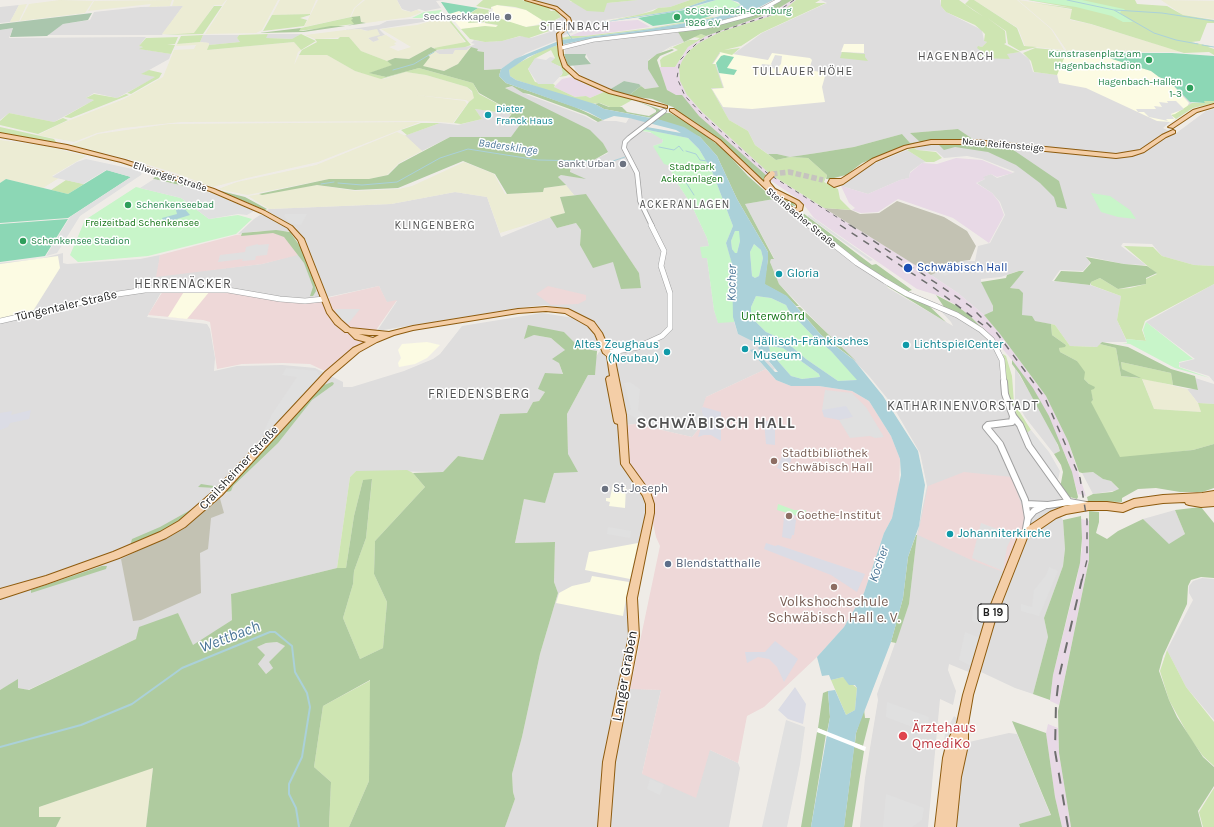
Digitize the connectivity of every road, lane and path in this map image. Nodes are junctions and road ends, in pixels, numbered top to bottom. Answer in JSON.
{"nodes":[{"id":1,"x":527,"y":0,"type":"edge"},
{"id":2,"x":779,"y":0,"type":"edge"},
{"id":3,"x":561,"y":47,"type":"junction"},
{"id":4,"x":1214,"y":105,"type":"edge"},
{"id":5,"x":667,"y":111,"type":"junction"},
{"id":6,"x":0,"y":135,"type":"edge"},
{"id":7,"x":770,"y":176,"type":"dead end"},
{"id":8,"x":830,"y":181,"type":"tunnel mouth"},
{"id":9,"x":793,"y":212,"type":"junction"},
{"id":10,"x":324,"y":299,"type":"junction"},
{"id":11,"x":0,"y":321,"type":"edge"},
{"id":12,"x":434,"y":325,"type":"junction"},
{"id":13,"x":348,"y":330,"type":"junction"},
{"id":14,"x":369,"y":333,"type":"junction"},
{"id":15,"x":392,"y":333,"type":"junction"},
{"id":16,"x":358,"y":337,"type":"junction"},
{"id":17,"x":373,"y":341,"type":"junction"},
{"id":18,"x":381,"y":341,"type":"junction"},
{"id":19,"x":368,"y":348,"type":"junction"},
{"id":20,"x":356,"y":350,"type":"junction"},
{"id":21,"x":607,"y":353,"type":"junction"},
{"id":22,"x":330,"y":372,"type":"junction"},
{"id":23,"x":618,"y":412,"type":"joint"},
{"id":24,"x":1012,"y":419,"type":"junction"},
{"id":25,"x":1214,"y":495,"type":"edge"},
{"id":26,"x":1172,"y":498,"type":"junction"},
{"id":27,"x":1214,"y":502,"type":"edge"},
{"id":28,"x":1026,"y":504,"type":"junction"},
{"id":29,"x":1048,"y":505,"type":"junction"},
{"id":30,"x":1067,"y":506,"type":"junction"},
{"id":31,"x":1028,"y":518,"type":"junction"},
{"id":32,"x":1025,"y":534,"type":"junction"},
{"id":33,"x":0,"y":594,"type":"edge"},
{"id":34,"x":962,"y":721,"type":"junction"},
{"id":35,"x":604,"y":827,"type":"edge"},
{"id":36,"x":941,"y":827,"type":"edge"},
{"id":37,"x":950,"y":827,"type":"edge"}],
"edges":[{"from":1,"to":3,"type":"main road","name":"Steinbacher Straße"},
{"from":2,"to":3,"type":"street"},
{"from":3,"to":5,"type":"main road","name":"Steinbacher Straße"},
{"from":4,"to":8,"type":"main road","name":"Neue Reifensteige"},
{"from":5,"to":9,"type":"main road","name":"Steinbacher Straße"},
{"from":5,"to":21,"type":"street"},
{"from":6,"to":10,"type":"main road","name":"Ellwanger Straße"},
{"from":7,"to":9,"type":"main road"},
{"from":9,"to":24,"type":"street","name":"Steinbacher Straße"},
{"from":10,"to":11,"type":"street","name":"Tüngentaler Straße"},
{"from":10,"to":13,"type":"main road","name":"Ellwanger Straße"},
{"from":12,"to":15,"type":"main road","name":"Crailsheimer Straße"},
{"from":12,"to":18,"type":"main road","name":"Crailsheimer Straße"},
{"from":12,"to":21,"type":"main road","name":"Crailsheimer Straße"},
{"from":13,"to":14,"type":"main road"},
{"from":13,"to":16,"type":"main road","name":"Ellwanger Straße"},
{"from":14,"to":15,"type":"main road"},
{"from":14,"to":17,"type":"main road"},
{"from":15,"to":17,"type":"main road","name":"Crailsheimer Straße"},
{"from":16,"to":17,"type":"main road"},
{"from":16,"to":20,"type":"main road"},
{"from":17,"to":18,"type":"main road"},
{"from":17,"to":19,"type":"main road","name":"Crailsheimer Straße"},
{"from":17,"to":20,"type":"main road","name":"Crailsheimer Straße"},
{"from":18,"to":19,"type":"main road","name":"Crailsheimer Straße"},
{"from":19,"to":22,"type":"main road","name":"Crailsheimer Straße"},
{"from":20,"to":22,"type":"main road","name":"Crailsheimer Straße"},
{"from":21,"to":23,"type":"main road","name":"Crailsheimer Straße"},
{"from":22,"to":33,"type":"main road","name":"Crailsheimer Straße"},
{"from":23,"to":35,"type":"main road","name":"Langer Graben"},
{"from":24,"to":28,"type":"street"},
{"from":24,"to":30,"type":"street","name":"Steinbacher Straße"},
{"from":25,"to":26,"type":"main road"},
{"from":26,"to":27,"type":"main road"},
{"from":26,"to":30,"type":"main road"},
{"from":28,"to":29,"type":"street"},
{"from":28,"to":31,"type":"street"},
{"from":29,"to":30,"type":"street"},
{"from":29,"to":31,"type":"street"},
{"from":30,"to":32,"type":"main road"},
{"from":31,"to":32,"type":"street"},
{"from":32,"to":34,"type":"main road","number":"B 19"},
{"from":34,"to":36,"type":"main road","number":"B 19"},
{"from":34,"to":37,"type":"main road","number":"B 19"}]}
